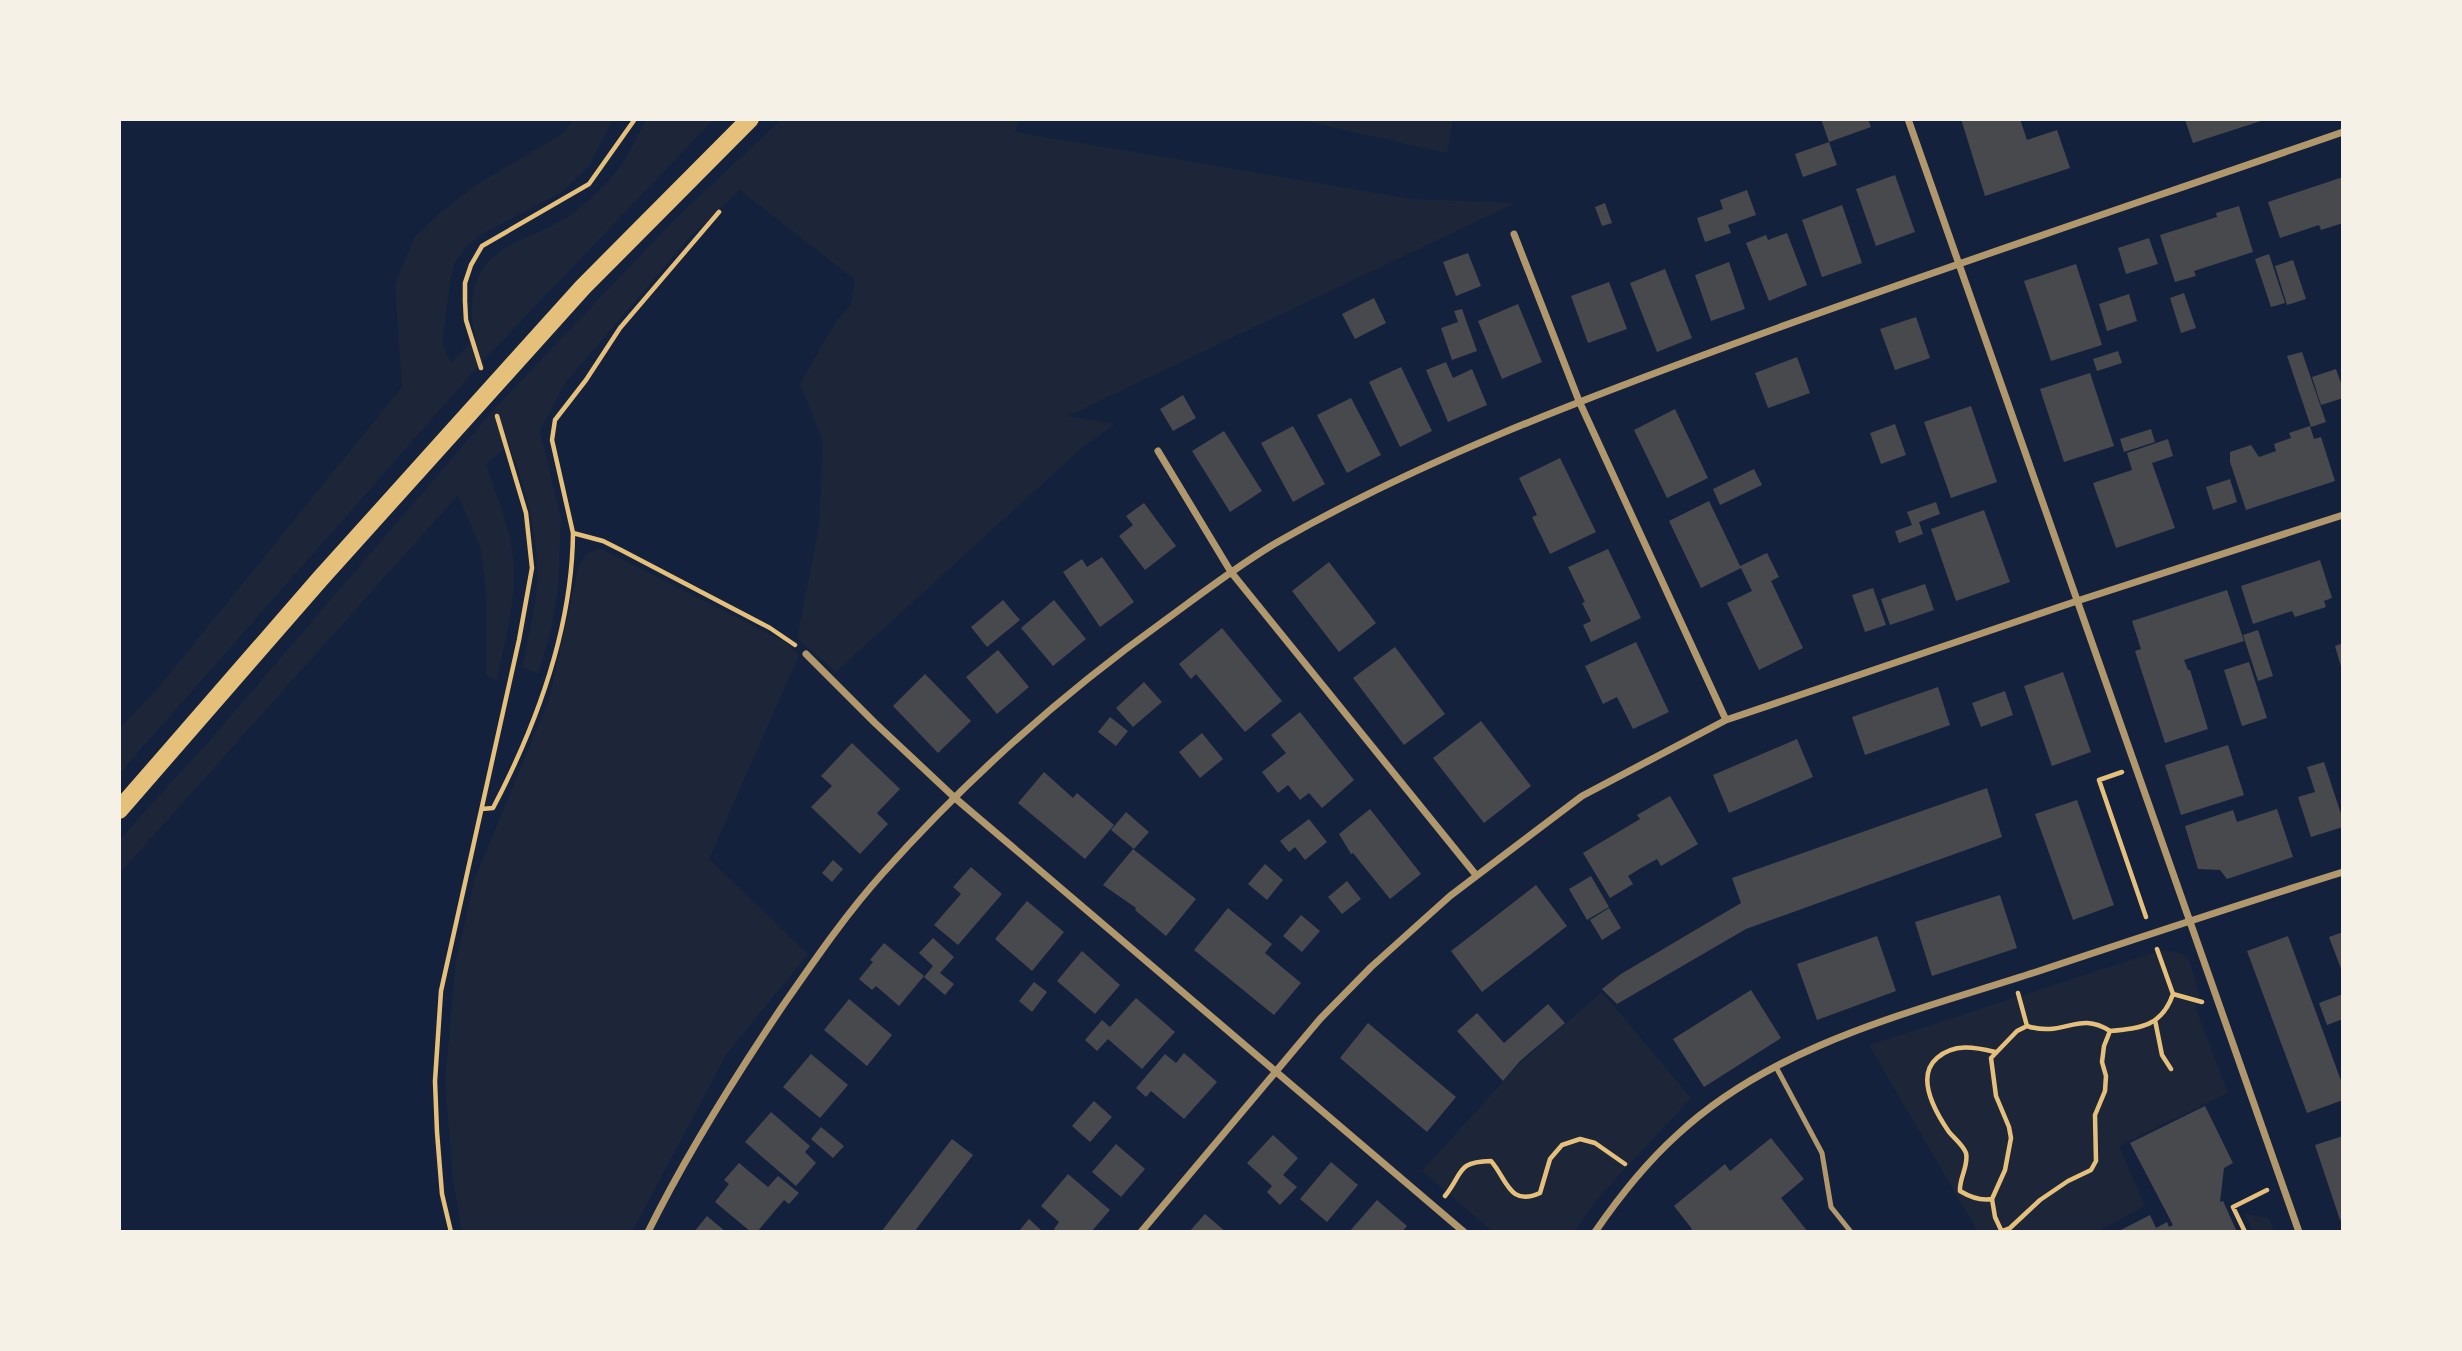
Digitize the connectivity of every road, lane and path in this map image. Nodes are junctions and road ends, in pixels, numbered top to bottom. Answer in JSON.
{"nodes":[{"id":1,"x":635,"y":119,"type":"edge"},
{"id":2,"x":750,"y":119,"type":"edge"},
{"id":3,"x":1908,"y":119,"type":"edge"},
{"id":4,"x":2343,"y":132,"type":"edge"},
{"id":5,"x":719,"y":212,"type":"dead end"},
{"id":6,"x":1514,"y":234,"type":"dead end"},
{"id":7,"x":1959,"y":262,"type":"junction"},
{"id":8,"x":466,"y":320,"type":"dead end"},
{"id":9,"x":1579,"y":401,"type":"junction"},
{"id":10,"x":1158,"y":451,"type":"dead end"},
{"id":11,"x":508,"y":452,"type":"dead end"},
{"id":12,"x":2343,"y":515,"type":"edge"},
{"id":13,"x":573,"y":533,"type":"junction"},
{"id":14,"x":1231,"y":572,"type":"junction"},
{"id":15,"x":2077,"y":601,"type":"junction"},
{"id":16,"x":806,"y":654,"type":"joint"},
{"id":17,"x":1726,"y":720,"type":"junction"},
{"id":18,"x":2136,"y":767,"type":"junction"},
{"id":19,"x":955,"y":798,"type":"junction"},
{"id":20,"x":482,"y":809,"type":"junction"},
{"id":21,"x":119,"y":810,"type":"edge"},
{"id":22,"x":2343,"y":872,"type":"edge"},
{"id":23,"x":1476,"y":875,"type":"junction"},
{"id":24,"x":2189,"y":920,"type":"junction"},
{"id":25,"x":2152,"y":934,"type":"junction"},
{"id":26,"x":2014,"y":979,"type":"junction"},
{"id":27,"x":2173,"y":993,"type":"junction"},
{"id":28,"x":2220,"y":1005,"type":"junction"},
{"id":29,"x":2155,"y":1020,"type":"junction"},
{"id":30,"x":2027,"y":1026,"type":"junction"},
{"id":31,"x":2110,"y":1031,"type":"junction"},
{"id":32,"x":1995,"y":1052,"type":"junction"},
{"id":33,"x":1776,"y":1067,"type":"junction"},
{"id":34,"x":2171,"y":1069,"type":"dead end"},
{"id":35,"x":1276,"y":1071,"type":"junction"},
{"id":36,"x":1638,"y":1174,"type":"junction"},
{"id":37,"x":2282,"y":1182,"type":"junction"},
{"id":38,"x":1992,"y":1199,"type":"junction"},
{"id":39,"x":1436,"y":1208,"type":"junction"},
{"id":40,"x":451,"y":1232,"type":"edge"},
{"id":41,"x":648,"y":1232,"type":"edge"},
{"id":42,"x":1141,"y":1232,"type":"edge"},
{"id":43,"x":1464,"y":1232,"type":"edge"},
{"id":44,"x":1595,"y":1232,"type":"edge"},
{"id":45,"x":1851,"y":1232,"type":"edge"},
{"id":46,"x":2002,"y":1232,"type":"edge"},
{"id":47,"x":2245,"y":1232,"type":"edge"},
{"id":48,"x":2299,"y":1232,"type":"edge"}],
"edges":[{"from":1,"to":8,"type":"path"},
{"from":2,"to":21,"type":"main road"},
{"from":3,"to":7,"type":"street"},
{"from":4,"to":7,"type":"street"},
{"from":5,"to":13,"type":"path"},
{"from":6,"to":9,"type":"street"},
{"from":7,"to":9,"type":"street"},
{"from":7,"to":15,"type":"street"},
{"from":9,"to":14,"type":"street"},
{"from":9,"to":17,"type":"street"},
{"from":10,"to":14,"type":"street"},
{"from":11,"to":20,"type":"path"},
{"from":12,"to":15,"type":"street"},
{"from":13,"to":16,"type":"path"},
{"from":13,"to":20,"type":"path"},
{"from":14,"to":19,"type":"street"},
{"from":14,"to":23,"type":"street"},
{"from":15,"to":17,"type":"street"},
{"from":15,"to":18,"type":"street"},
{"from":16,"to":19,"type":"street"},
{"from":17,"to":23,"type":"street"},
{"from":18,"to":24,"type":"street"},
{"from":18,"to":25,"type":"path"},
{"from":19,"to":35,"type":"street"},
{"from":19,"to":41,"type":"street"},
{"from":20,"to":40,"type":"path"},
{"from":22,"to":24,"type":"street"},
{"from":23,"to":35,"type":"street"},
{"from":24,"to":25,"type":"street"},
{"from":24,"to":28,"type":"street"},
{"from":25,"to":26,"type":"street"},
{"from":25,"to":27,"type":"path"},
{"from":26,"to":30,"type":"path"},
{"from":26,"to":33,"type":"street"},
{"from":27,"to":28,"type":"path"},
{"from":27,"to":29,"type":"path"},
{"from":28,"to":37,"type":"street"},
{"from":29,"to":31,"type":"path"},
{"from":29,"to":34,"type":"path"},
{"from":30,"to":31,"type":"path"},
{"from":30,"to":32,"type":"path"},
{"from":31,"to":46,"type":"path"},
{"from":32,"to":38,"type":"path"},
{"from":32,"to":38,"type":"path"},
{"from":33,"to":36,"type":"street"},
{"from":33,"to":45,"type":"lane"},
{"from":35,"to":39,"type":"street"},
{"from":35,"to":42,"type":"street"},
{"from":36,"to":39,"type":"path"},
{"from":36,"to":44,"type":"street"},
{"from":37,"to":47,"type":"path"},
{"from":37,"to":48,"type":"street"},
{"from":38,"to":46,"type":"path"},
{"from":39,"to":43,"type":"street"}]}
